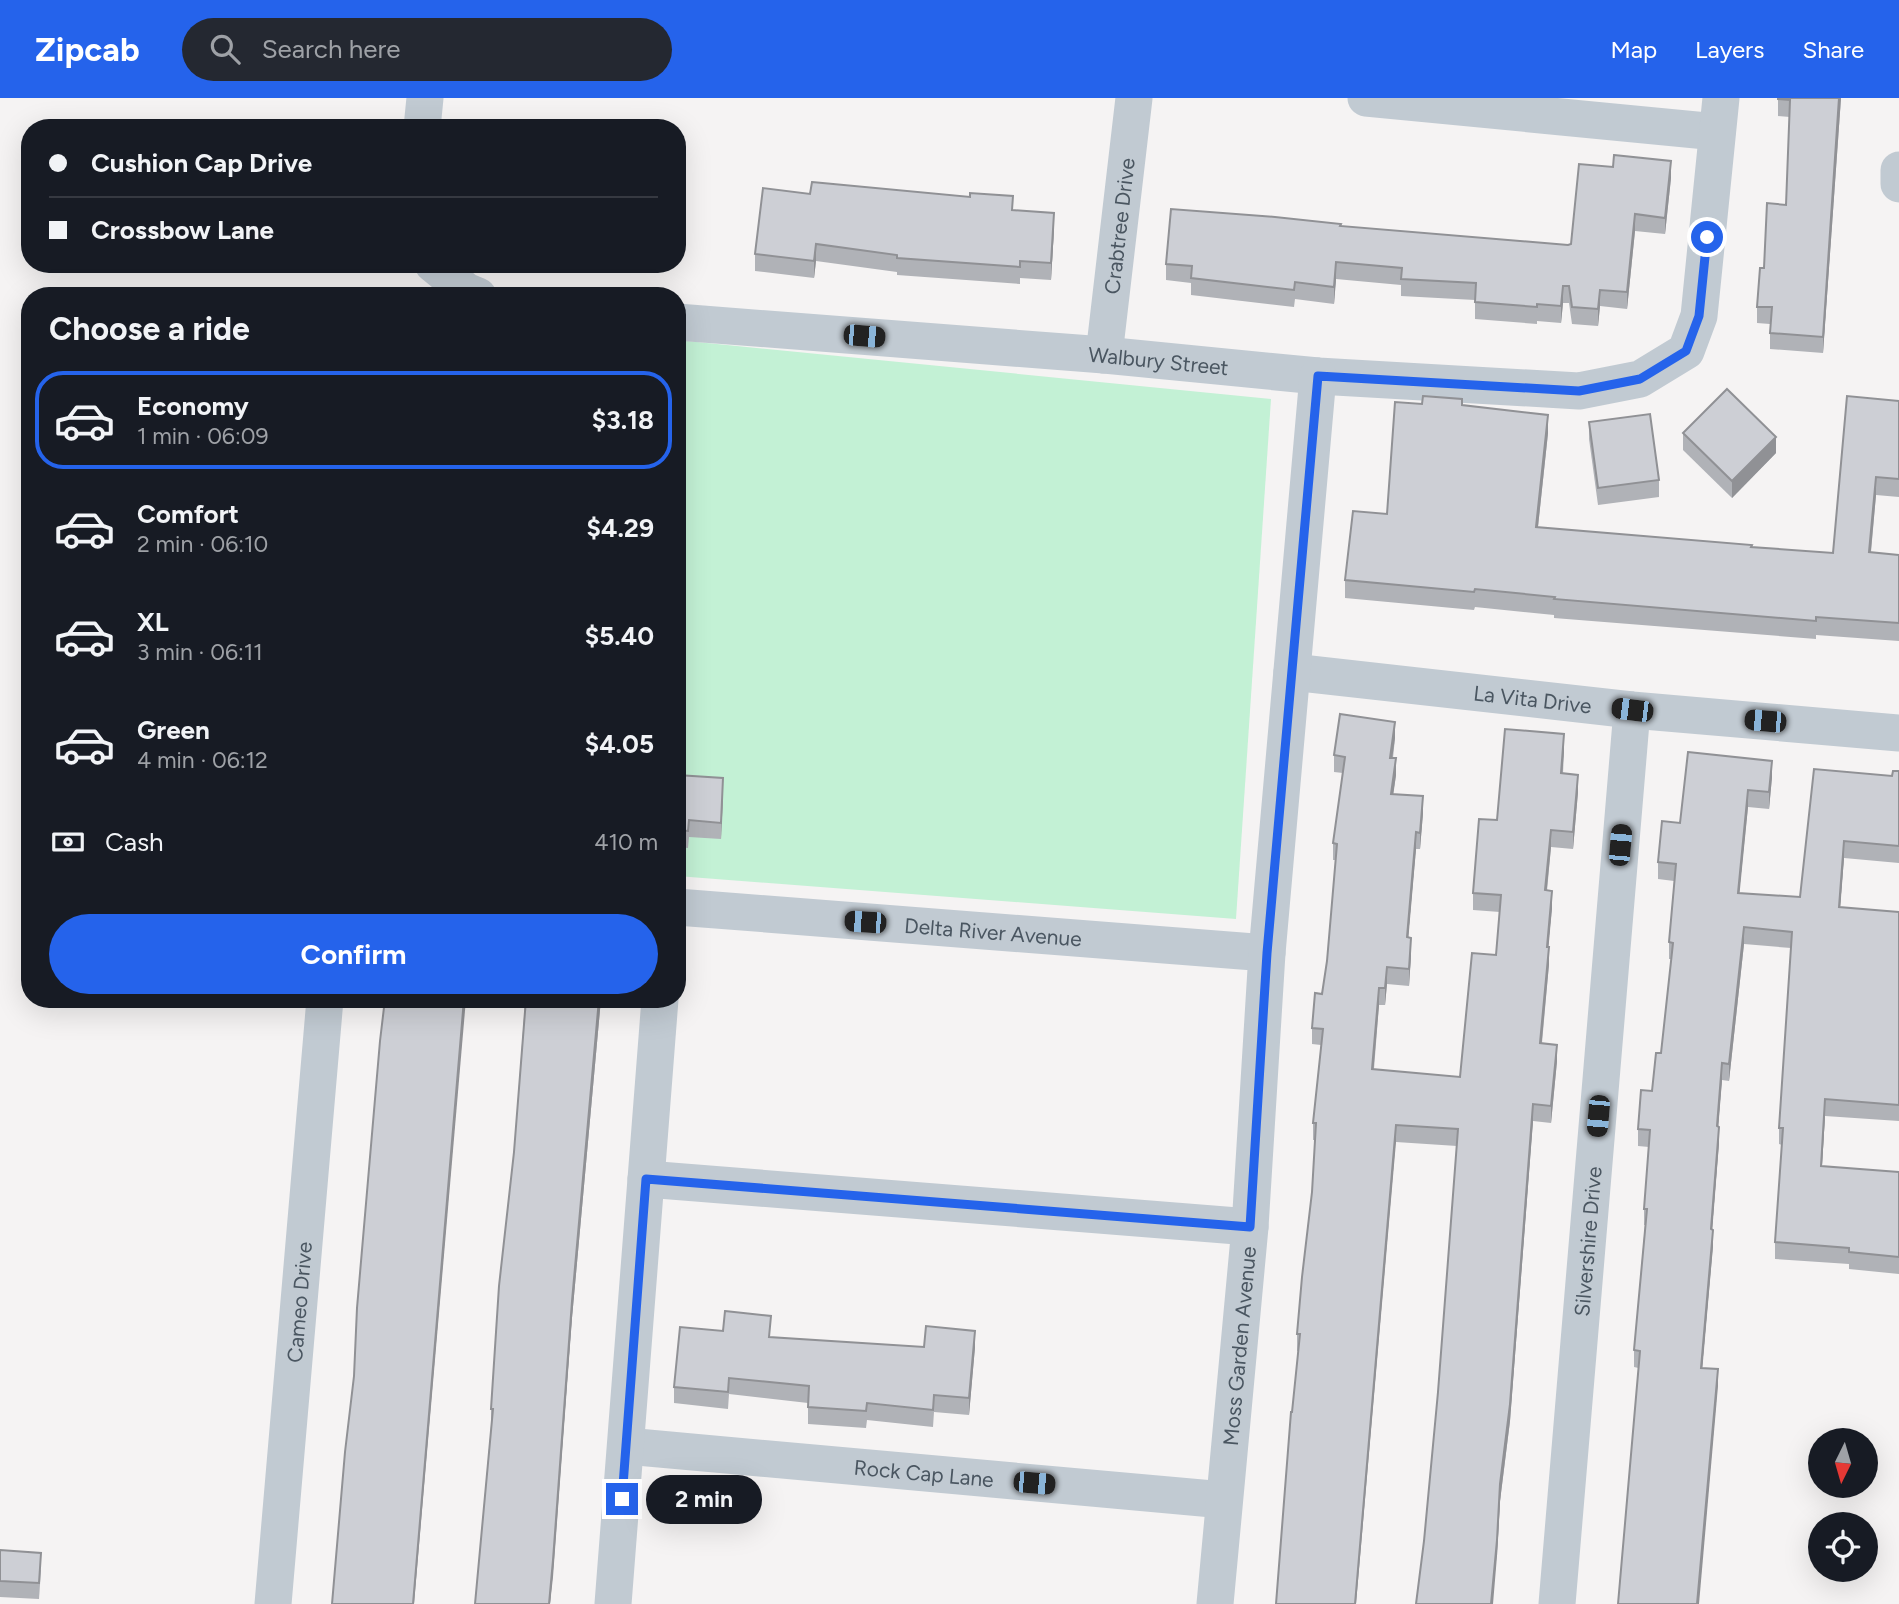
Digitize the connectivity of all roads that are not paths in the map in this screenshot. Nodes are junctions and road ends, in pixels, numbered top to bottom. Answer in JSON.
{"nodes":[{"id":1,"x":425,"y":98,"type":"edge"},
{"id":2,"x":1134,"y":98,"type":"edge"},
{"id":3,"x":1366,"y":98,"type":"edge"},
{"id":4,"x":1719,"y":115,"type":"edge"},
{"id":5,"x":423,"y":119,"type":"edge"},
{"id":6,"x":445,"y":273,"type":"edge"},
{"id":7,"x":463,"y":287,"type":"edge"},
{"id":8,"x":686,"y":323,"type":"edge"},
{"id":9,"x":1104,"y":355,"type":"junction"},
{"id":10,"x":1318,"y":376,"type":"junction"},
{"id":11,"x":1292,"y":672,"type":"junction"},
{"id":12,"x":1632,"y":710,"type":"junction"},
{"id":13,"x":1899,"y":733,"type":"edge"},
{"id":14,"x":686,"y":908,"type":"edge"},
{"id":15,"x":1267,"y":953,"type":"junction"},
{"id":16,"x":324,"y":1008,"type":"edge"},
{"id":17,"x":659,"y":1008,"type":"edge"},
{"id":18,"x":646,"y":1179,"type":"junction"},
{"id":19,"x":1250,"y":1227,"type":"junction"},
{"id":20,"x":626,"y":1447,"type":"junction"},
{"id":21,"x":1224,"y":1500,"type":"junction"},
{"id":22,"x":273,"y":1604,"type":"edge"},
{"id":23,"x":613,"y":1604,"type":"edge"},
{"id":24,"x":1215,"y":1604,"type":"edge"},
{"id":25,"x":1558,"y":1604,"type":"edge"}],
"edges":[{"from":1,"to":5,"type":"street"},
{"from":2,"to":9,"type":"street","name":"Crabtree Drive"},
{"from":3,"to":4,"type":"street"},
{"from":4,"to":10,"type":"street","name":"Walbury Street"},
{"from":6,"to":7,"type":"street"},
{"from":8,"to":9,"type":"street","name":"Walbury Street"},
{"from":9,"to":10,"type":"street","name":"Walbury Street"},
{"from":10,"to":11,"type":"street","name":"Moss Garden Avenue"},
{"from":11,"to":12,"type":"street","name":"La Vita Drive"},
{"from":11,"to":15,"type":"street","name":"Moss Garden Avenue"},
{"from":12,"to":13,"type":"street","name":"La Vita Drive"},
{"from":12,"to":25,"type":"street","name":"Silvershire Drive"},
{"from":14,"to":15,"type":"street","name":"Delta River Avenue"},
{"from":15,"to":19,"type":"street","name":"Moss Garden Avenue"},
{"from":16,"to":22,"type":"street","name":"Cameo Drive"},
{"from":17,"to":18,"type":"street"},
{"from":18,"to":19,"type":"street"},
{"from":18,"to":20,"type":"street"},
{"from":19,"to":21,"type":"street","name":"Moss Garden Avenue"},
{"from":20,"to":21,"type":"street","name":"Rock Cap Lane"},
{"from":20,"to":23,"type":"street"},
{"from":21,"to":24,"type":"street","name":"Moss Garden Avenue"}]}
